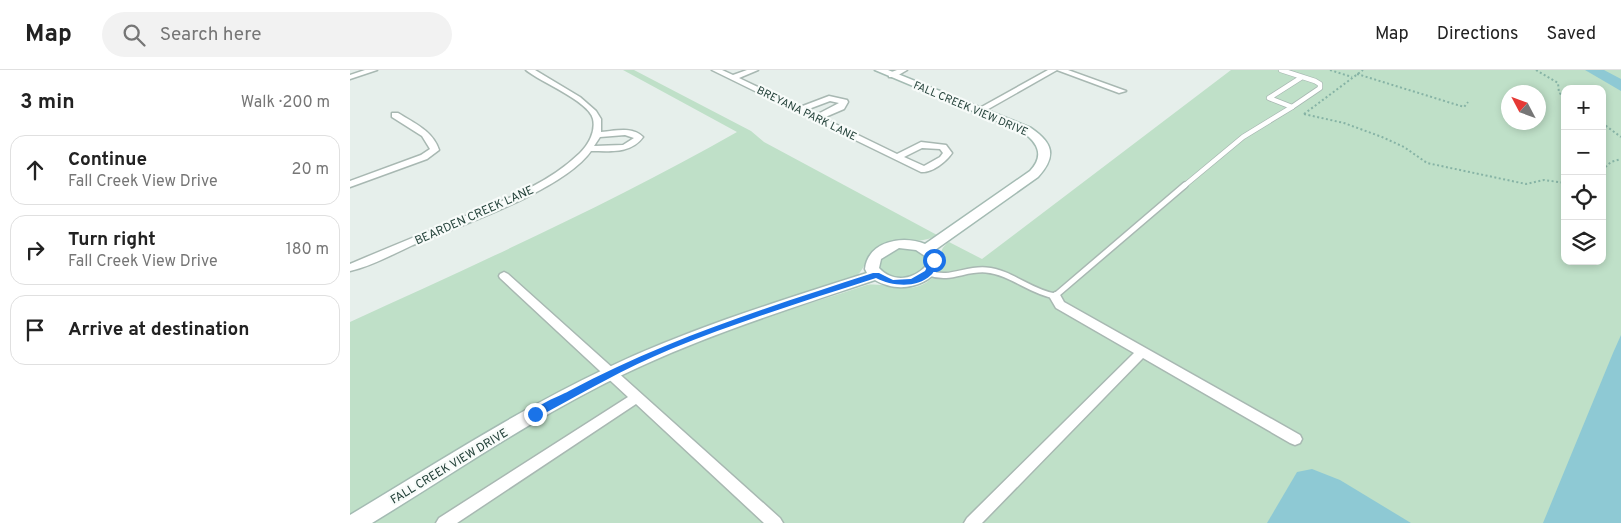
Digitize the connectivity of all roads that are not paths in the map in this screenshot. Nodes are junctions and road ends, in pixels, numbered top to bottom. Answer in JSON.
{"nodes":[{"id":1,"x":373,"y":70,"type":"edge"},
{"id":2,"x":530,"y":70,"type":"edge"},
{"id":3,"x":716,"y":70,"type":"edge"},
{"id":4,"x":754,"y":70,"type":"edge"},
{"id":5,"x":880,"y":70,"type":"edge"},
{"id":6,"x":1053,"y":70,"type":"edge"},
{"id":7,"x":1060,"y":70,"type":"edge"},
{"id":8,"x":1280,"y":70,"type":"edge"},
{"id":9,"x":898,"y":72,"type":"edge"},
{"id":10,"x":350,"y":77,"type":"edge"},
{"id":11,"x":1302,"y":77,"type":"junction"},
{"id":12,"x":733,"y":78,"type":"junction"},
{"id":13,"x":1122,"y":91,"type":"dead end"},
{"id":14,"x":1292,"y":107,"type":"junction"},
{"id":15,"x":800,"y":110,"type":"junction"},
{"id":16,"x":980,"y":110,"type":"junction"},
{"id":17,"x":395,"y":115,"type":"dead end"},
{"id":18,"x":817,"y":118,"type":"junction"},
{"id":19,"x":598,"y":135,"type":"junction"},
{"id":20,"x":590,"y":148,"type":"junction"},
{"id":21,"x":898,"y":157,"type":"junction"},
{"id":22,"x":350,"y":184,"type":"edge"},
{"id":23,"x":927,"y":249,"type":"junction"},
{"id":24,"x":350,"y":268,"type":"edge"},
{"id":25,"x":929,"y":273,"type":"junction"},
{"id":26,"x":876,"y":275,"type":"junction"},
{"id":27,"x":504,"y":276,"type":"dead end"},
{"id":28,"x":1055,"y":296,"type":"junction"},
{"id":29,"x":1142,"y":352,"type":"junction"},
{"id":30,"x":611,"y":373,"type":"junction"},
{"id":31,"x":636,"y":398,"type":"junction"},
{"id":32,"x":1295,"y":439,"type":"dead end"},
{"id":33,"x":354,"y":523,"type":"edge"},
{"id":34,"x":444,"y":523,"type":"edge"},
{"id":35,"x":775,"y":523,"type":"edge"},
{"id":36,"x":972,"y":523,"type":"edge"}],
"edges":[{"from":1,"to":10,"type":"street"},
{"from":2,"to":19,"type":"street"},
{"from":3,"to":12,"type":"street","name":"BREYANA PARK LANE"},
{"from":4,"to":12,"type":"street"},
{"from":5,"to":9,"type":"street","name":"FALL CREEK VIEW DRIVE"},
{"from":6,"to":16,"type":"street"},
{"from":7,"to":13,"type":"street"},
{"from":8,"to":11,"type":"lane"},
{"from":9,"to":16,"type":"street","name":"FALL CREEK VIEW DRIVE"},
{"from":11,"to":14,"type":"lane"},
{"from":11,"to":14,"type":"lane"},
{"from":12,"to":15,"type":"street","name":"BREYANA PARK LANE"},
{"from":14,"to":28,"type":"lane"},
{"from":15,"to":18,"type":"street","name":"BREYANA PARK LANE"},
{"from":15,"to":18,"type":"street"},
{"from":16,"to":23,"type":"street","name":"FALL CREEK VIEW DRIVE"},
{"from":17,"to":22,"type":"street"},
{"from":18,"to":21,"type":"street","name":"BREYANA PARK LANE"},
{"from":19,"to":20,"type":"street","name":"BEARDEN CREEK LANE"},
{"from":19,"to":20,"type":"street"},
{"from":20,"to":24,"type":"street","name":"BEARDEN CREEK LANE"},
{"from":21,"to":21,"type":"street","name":"BREYANA PARK LANE"},
{"from":23,"to":25,"type":"street"},
{"from":23,"to":26,"type":"street"},
{"from":25,"to":26,"type":"street"},
{"from":25,"to":28,"type":"lane"},
{"from":26,"to":30,"type":"street","name":"FALL CREEK VIEW DRIVE"},
{"from":27,"to":30,"type":"street"},
{"from":28,"to":29,"type":"street"},
{"from":29,"to":32,"type":"street"},
{"from":29,"to":36,"type":"street"},
{"from":30,"to":31,"type":"street"},
{"from":30,"to":33,"type":"street","name":"FALL CREEK VIEW DRIVE"},
{"from":31,"to":34,"type":"street"},
{"from":31,"to":35,"type":"street"}]}
